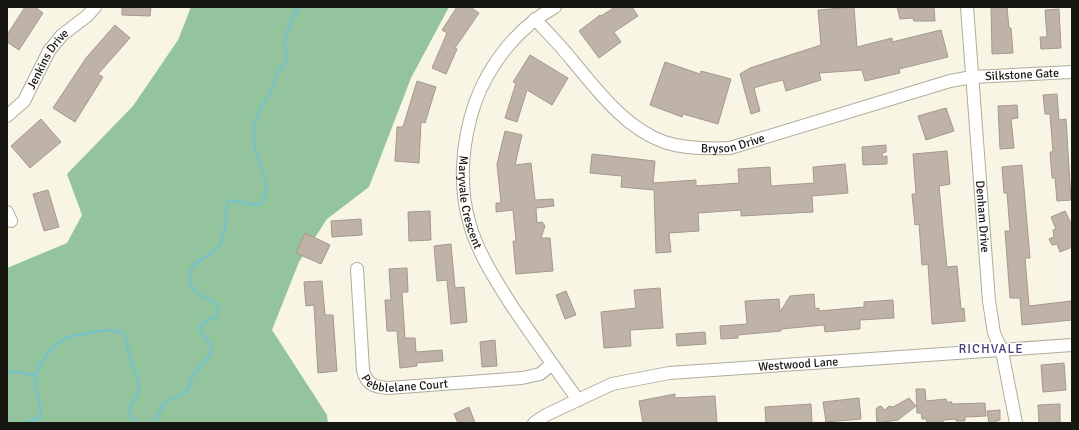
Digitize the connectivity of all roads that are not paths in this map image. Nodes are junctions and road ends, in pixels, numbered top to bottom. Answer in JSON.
{"nodes":[{"id":1,"x":95,"y":7,"type":"edge"},
{"id":2,"x":555,"y":7,"type":"edge"},
{"id":3,"x":967,"y":7,"type":"edge"},
{"id":4,"x":535,"y":19,"type":"junction"},
{"id":5,"x":1072,"y":72,"type":"edge"},
{"id":6,"x":972,"y":77,"type":"junction"},
{"id":7,"x":7,"y":116,"type":"edge"},
{"id":8,"x":357,"y":269,"type":"dead end"},
{"id":9,"x":1072,"y":345,"type":"edge"},
{"id":10,"x":1002,"y":350,"type":"junction"},
{"id":11,"x":552,"y":364,"type":"junction"},
{"id":12,"x":578,"y":400,"type":"junction"},
{"id":13,"x":534,"y":423,"type":"edge"},
{"id":14,"x":1016,"y":423,"type":"edge"}],
"edges":[{"from":1,"to":7,"type":"street","name":"Jenkins Drive"},
{"from":2,"to":4,"type":"street","name":"Maryvale Crescent"},
{"from":3,"to":6,"type":"street","name":"Denham Drive"},
{"from":4,"to":6,"type":"street","name":"Bryson Drive"},
{"from":4,"to":11,"type":"street","name":"Maryvale Crescent"},
{"from":5,"to":6,"type":"street","name":"Silkstone Gate"},
{"from":6,"to":10,"type":"street","name":"Denham Drive"},
{"from":8,"to":11,"type":"street","name":"Pebblelane Court"},
{"from":9,"to":10,"type":"street","name":"Westwood Lane"},
{"from":10,"to":12,"type":"street","name":"Westwood Lane"},
{"from":10,"to":14,"type":"street","name":"Denham Drive"},
{"from":11,"to":12,"type":"street","name":"Maryvale Crescent"},
{"from":12,"to":13,"type":"street","name":"Westwood Lane"}]}
